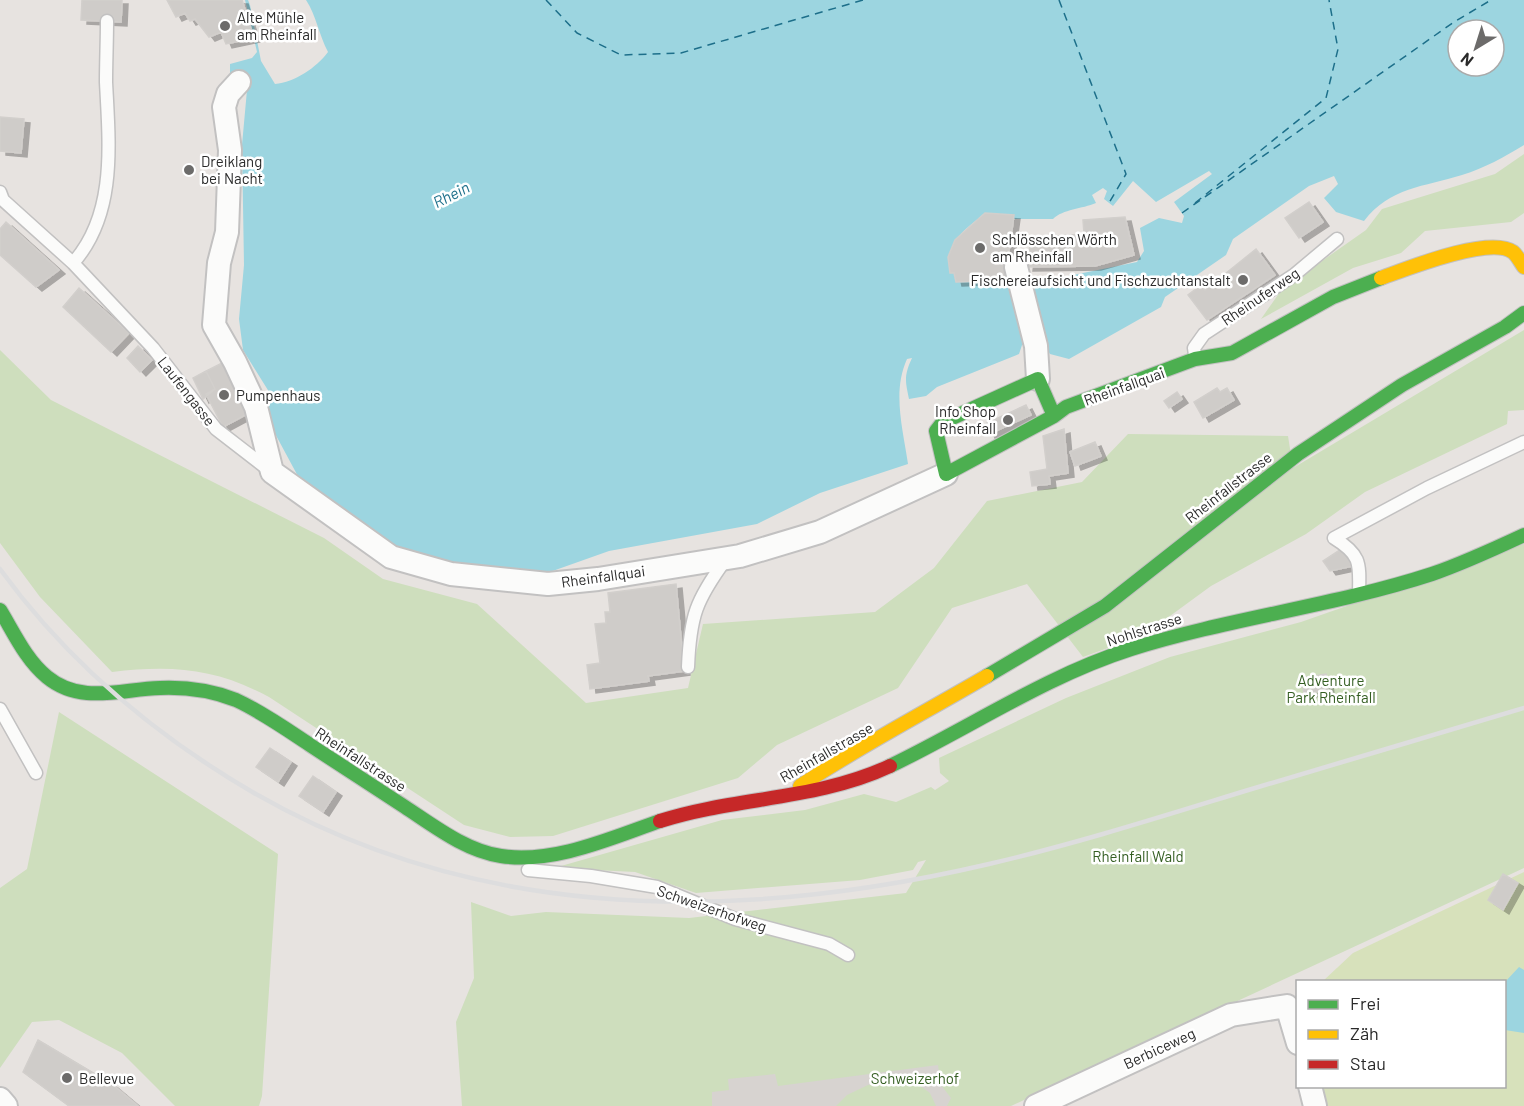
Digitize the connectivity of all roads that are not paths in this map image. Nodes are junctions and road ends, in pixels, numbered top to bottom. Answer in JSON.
{"nodes":[{"id":1,"x":107,"y":21,"type":"dead end"},
{"id":2,"x":238,"y":82,"type":"dead end"},
{"id":3,"x":0,"y":192,"type":"edge"},
{"id":4,"x":1337,"y":239,"type":"dead end"},
{"id":5,"x":73,"y":262,"type":"junction"},
{"id":6,"x":1016,"y":267,"type":"dead end"},
{"id":7,"x":1524,"y":267,"type":"edge"},
{"id":8,"x":1524,"y":313,"type":"edge"},
{"id":9,"x":1195,"y":359,"type":"junction"},
{"id":10,"x":1038,"y":379,"type":"junction"},
{"id":11,"x":1054,"y":416,"type":"junction"},
{"id":12,"x":1524,"y":442,"type":"edge"},
{"id":13,"x":272,"y":472,"type":"junction"},
{"id":14,"x":946,"y":474,"type":"junction"},
{"id":15,"x":1524,"y":535,"type":"edge"},
{"id":16,"x":727,"y":558,"type":"junction"},
{"id":17,"x":1359,"y":592,"type":"junction"},
{"id":18,"x":0,"y":610,"type":"edge"},
{"id":19,"x":688,"y":667,"type":"dead end"},
{"id":20,"x":0,"y":709,"type":"edge"},
{"id":21,"x":36,"y":773,"type":"dead end"},
{"id":22,"x":790,"y":795,"type":"junction"},
{"id":23,"x":504,"y":856,"type":"junction"},
{"id":24,"x":848,"y":955,"type":"dead end"},
{"id":25,"x":1296,"y":1036,"type":"edge"},
{"id":26,"x":1310,"y":1088,"type":"edge"},
{"id":27,"x":0,"y":1099,"type":"edge"},
{"id":28,"x":6,"y":1106,"type":"edge"},
{"id":29,"x":1036,"y":1106,"type":"edge"},
{"id":30,"x":1315,"y":1106,"type":"edge"}],
"edges":[{"from":1,"to":5,"type":"lane"},
{"from":2,"to":13,"type":"street"},
{"from":3,"to":5,"type":"lane","name":"Laufengasse"},
{"from":4,"to":9,"type":"lane","name":"Rheinuferweg"},
{"from":5,"to":13,"type":"lane","name":"Laufengasse"},
{"from":6,"to":10,"type":"street"},
{"from":7,"to":9,"type":"street"},
{"from":8,"to":22,"type":"street","name":"Rheinfallstrasse"},
{"from":9,"to":11,"type":"street","name":"Rheinfallquai"},
{"from":10,"to":11,"type":"street"},
{"from":10,"to":14,"type":"street"},
{"from":11,"to":14,"type":"street","name":"Rheinfallquai"},
{"from":12,"to":17,"type":"lane"},
{"from":13,"to":16,"type":"street","name":"Rheinfallquai"},
{"from":14,"to":16,"type":"street","name":"Rheinfallquai"},
{"from":15,"to":17,"type":"street","name":"Nohlstrasse"},
{"from":16,"to":19,"type":"lane"},
{"from":17,"to":22,"type":"street","name":"Nohlstrasse"},
{"from":18,"to":23,"type":"street","name":"Rheinfallstrasse"},
{"from":20,"to":21,"type":"lane"},
{"from":22,"to":23,"type":"street","name":"Rheinfallstrasse"},
{"from":23,"to":24,"type":"lane","name":"Schweizerhofweg"},
{"from":25,"to":29,"type":"street","name":"Berbiceweg"},
{"from":26,"to":30,"type":"street"},
{"from":27,"to":28,"type":"street"}]}
